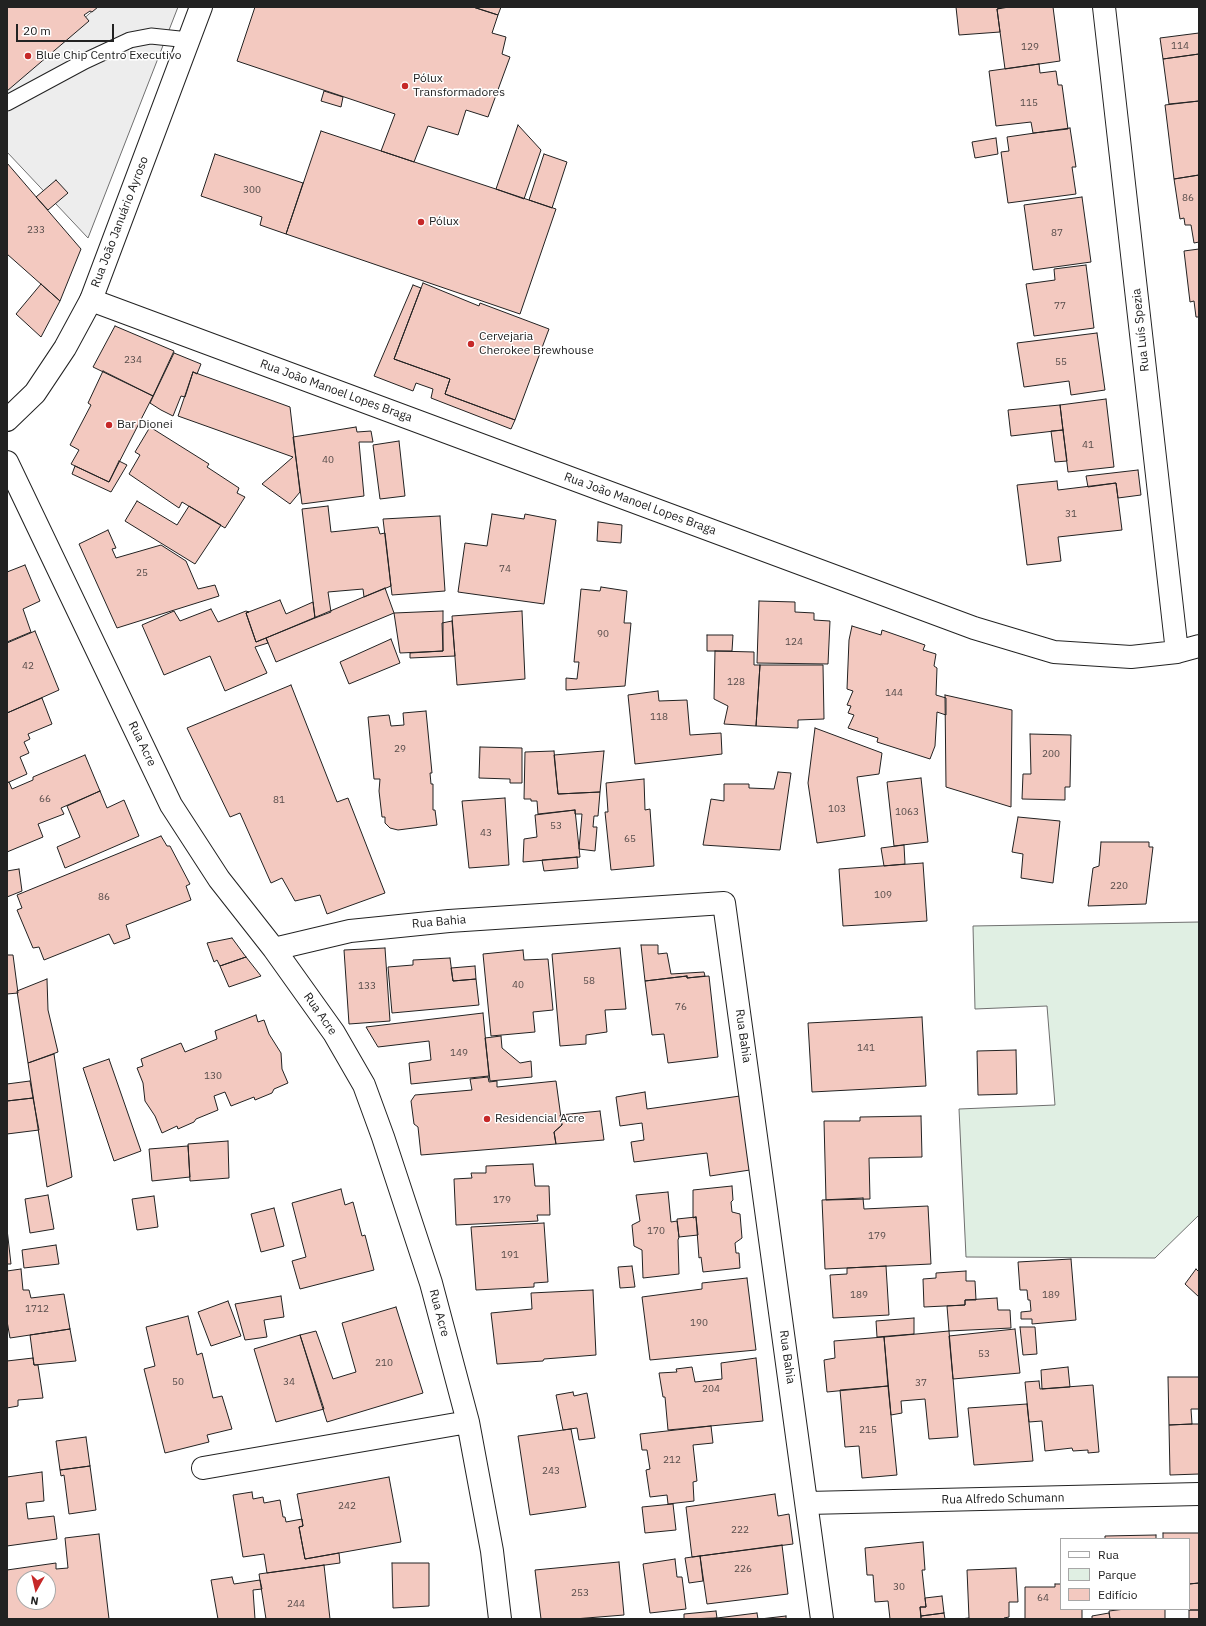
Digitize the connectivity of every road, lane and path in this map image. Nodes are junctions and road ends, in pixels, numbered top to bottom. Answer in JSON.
{"nodes":[{"id":1,"x":202,"y":7,"type":"edge"},
{"id":2,"x":1104,"y":7,"type":"edge"},
{"id":3,"x":189,"y":40,"type":"junction"},
{"id":4,"x":7,"y":103,"type":"edge"},
{"id":5,"x":91,"y":300,"type":"junction"},
{"id":6,"x":7,"y":420,"type":"edge"},
{"id":7,"x":7,"y":462,"type":"edge"},
{"id":8,"x":1199,"y":646,"type":"edge"},
{"id":9,"x":1177,"y":652,"type":"junction"},
{"id":10,"x":274,"y":949,"type":"junction"},
{"id":11,"x":468,"y":1422,"type":"junction"},
{"id":12,"x":203,"y":1468,"type":"dead end"},
{"id":13,"x":1199,"y":1494,"type":"edge"},
{"id":14,"x":807,"y":1503,"type":"junction"},
{"id":15,"x":500,"y":1619,"type":"edge"},
{"id":16,"x":822,"y":1619,"type":"edge"}],
"edges":[{"from":1,"to":3,"type":"street","name":"Rua João Januário Ayroso"},
{"from":2,"to":9,"type":"street","name":"Rua Luís Spezia"},
{"from":3,"to":4,"type":"lane"},
{"from":3,"to":5,"type":"street","name":"Rua João Januário Ayroso"},
{"from":5,"to":6,"type":"street","name":"Rua João Januário Ayroso"},
{"from":5,"to":9,"type":"street","name":"Rua João Manoel Lopes Braga"},
{"from":7,"to":10,"type":"street","name":"Rua Acre"},
{"from":8,"to":9,"type":"street","name":"Rua João Manoel Lopes Braga"},
{"from":10,"to":11,"type":"street","name":"Rua Acre"},
{"from":10,"to":14,"type":"street","name":"Rua Bahia"},
{"from":11,"to":12,"type":"street"},
{"from":11,"to":15,"type":"street","name":"Rua Acre"},
{"from":13,"to":14,"type":"street","name":"Rua Alfredo Schumann"},
{"from":14,"to":16,"type":"street","name":"Rua Bahia"}]}
